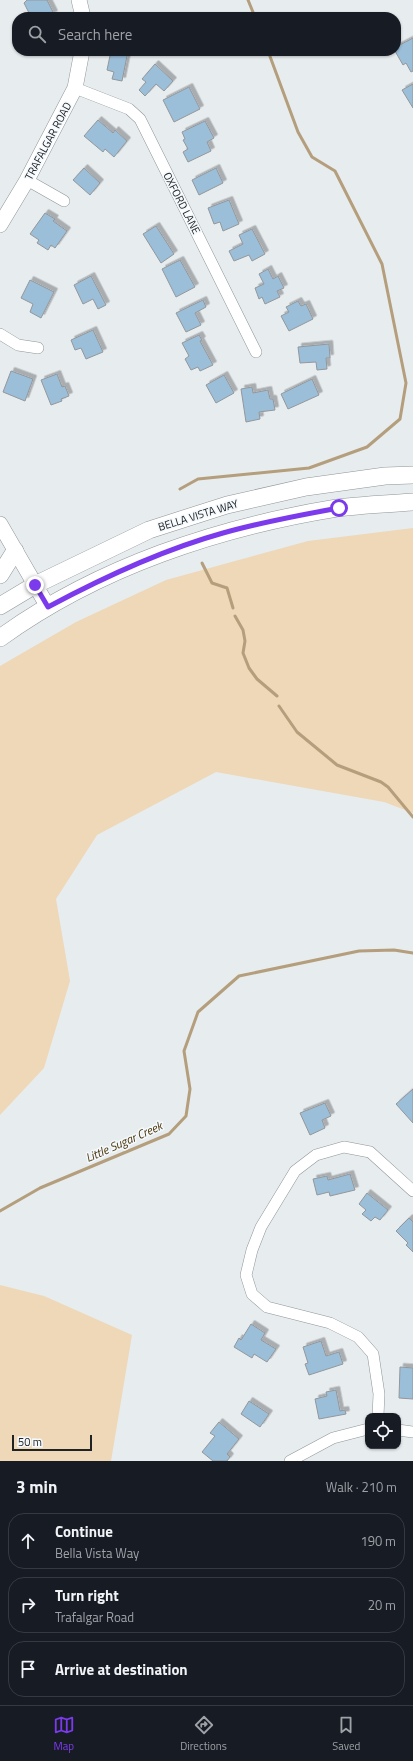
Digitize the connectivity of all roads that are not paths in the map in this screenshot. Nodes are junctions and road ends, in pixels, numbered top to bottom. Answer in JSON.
{"nodes":[{"id":1,"x":79,"y":0,"type":"edge"},
{"id":2,"x":82,"y":12,"type":"edge"},
{"id":3,"x":81,"y":56,"type":"edge"},
{"id":4,"x":75,"y":88,"type":"junction"},
{"id":5,"x":27,"y":180,"type":"junction"},
{"id":6,"x":64,"y":201,"type":"dead end"},
{"id":7,"x":0,"y":225,"type":"edge"},
{"id":8,"x":0,"y":334,"type":"edge"},
{"id":9,"x":38,"y":348,"type":"dead end"},
{"id":10,"x":256,"y":352,"type":"dead end"},
{"id":11,"x":413,"y":475,"type":"edge"},
{"id":12,"x":413,"y":502,"type":"edge"},
{"id":13,"x":0,"y":524,"type":"edge"},
{"id":14,"x":15,"y":551,"type":"junction"},
{"id":15,"x":0,"y":575,"type":"edge"},
{"id":16,"x":35,"y":585,"type":"junction"},
{"id":17,"x":0,"y":606,"type":"edge"},
{"id":18,"x":48,"y":607,"type":"junction"},
{"id":19,"x":0,"y":638,"type":"edge"},
{"id":20,"x":413,"y":1191,"type":"edge"},
{"id":21,"x":378,"y":1413,"type":"edge"},
{"id":22,"x":365,"y":1430,"type":"edge"},
{"id":23,"x":401,"y":1430,"type":"edge"},
{"id":24,"x":413,"y":1432,"type":"edge"},
{"id":25,"x":290,"y":1461,"type":"edge"}],
"edges":[{"from":1,"to":2,"type":"street"},
{"from":3,"to":4,"type":"street","name":"TRAFALGAR ROAD"},
{"from":4,"to":5,"type":"street","name":"TRAFALGAR ROAD"},
{"from":4,"to":10,"type":"street","name":"OXFORD LANE"},
{"from":5,"to":6,"type":"street"},
{"from":5,"to":7,"type":"street","name":"TRAFALGAR ROAD"},
{"from":8,"to":9,"type":"street"},
{"from":11,"to":16,"type":"main road","name":"BELLA VISTA WAY"},
{"from":12,"to":18,"type":"main road"},
{"from":13,"to":14,"type":"street"},
{"from":14,"to":15,"type":"main road"},
{"from":14,"to":16,"type":"street"},
{"from":16,"to":17,"type":"main road","name":"BELLA VISTA WAY"},
{"from":16,"to":18,"type":"street"},
{"from":18,"to":19,"type":"main road"},
{"from":20,"to":21,"type":"street"},
{"from":22,"to":25,"type":"street"},
{"from":23,"to":24,"type":"street"}]}
